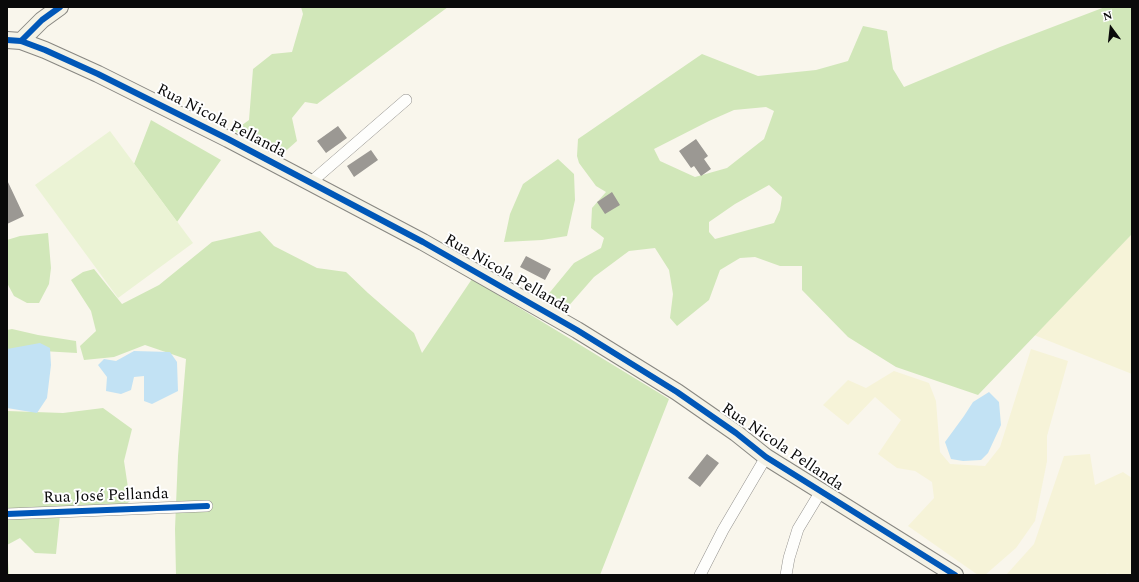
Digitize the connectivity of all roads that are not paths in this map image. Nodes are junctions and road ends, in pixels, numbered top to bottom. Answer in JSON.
{"nodes":[{"id":1,"x":60,"y":7,"type":"edge"},
{"id":2,"x":14,"y":41,"type":"edge"},
{"id":3,"x":406,"y":100,"type":"dead end"},
{"id":4,"x":310,"y":183,"type":"junction"},
{"id":5,"x":766,"y":457,"type":"junction"},
{"id":6,"x":821,"y":491,"type":"junction"},
{"id":7,"x":207,"y":506,"type":"dead end"},
{"id":8,"x":7,"y":514,"type":"edge"},
{"id":9,"x":700,"y":575,"type":"edge"},
{"id":10,"x":786,"y":575,"type":"edge"},
{"id":11,"x":955,"y":575,"type":"edge"}],
"edges":[{"from":1,"to":2,"type":"main road"},
{"from":2,"to":4,"type":"main road","name":"Rua Nicola Pellanda"},
{"from":3,"to":4,"type":"street"},
{"from":4,"to":5,"type":"main road","name":"Rua Nicola Pellanda"},
{"from":5,"to":6,"type":"main road","name":"Rua Nicola Pellanda"},
{"from":5,"to":9,"type":"street"},
{"from":6,"to":10,"type":"street"},
{"from":6,"to":11,"type":"main road","name":"Rua Nicola Pellanda"},
{"from":7,"to":8,"type":"street","name":"Rua José Pellanda"}]}
